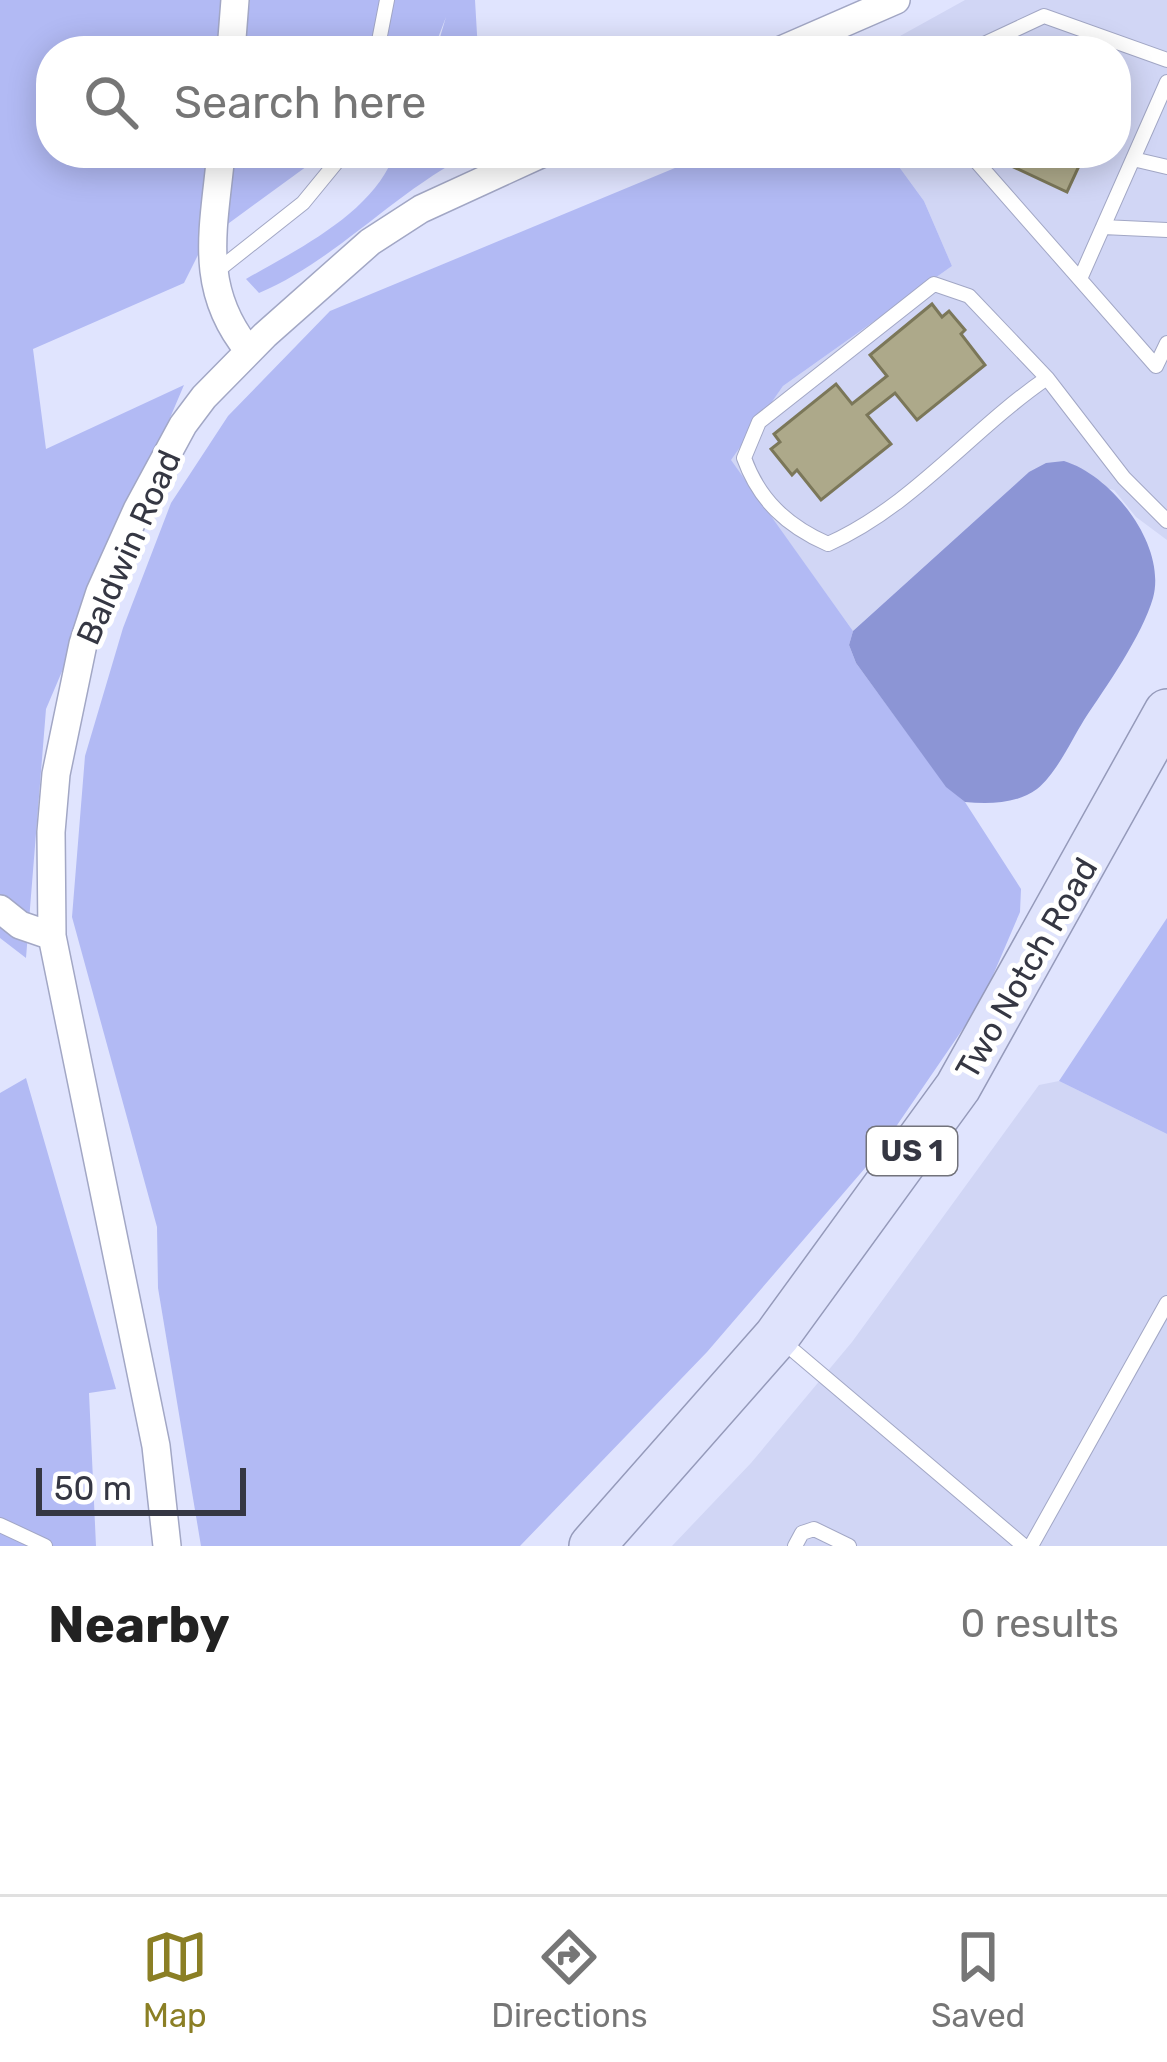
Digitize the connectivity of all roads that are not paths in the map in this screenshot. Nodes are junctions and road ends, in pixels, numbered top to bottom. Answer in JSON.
{"nodes":[{"id":1,"x":236,"y":0,"type":"edge"},
{"id":2,"x":387,"y":0,"type":"edge"},
{"id":3,"x":896,"y":0,"type":"edge"},
{"id":4,"x":232,"y":36,"type":"edge"},
{"id":5,"x":380,"y":36,"type":"edge"},
{"id":6,"x":813,"y":36,"type":"edge"},
{"id":7,"x":1001,"y":36,"type":"edge"},
{"id":8,"x":1100,"y":36,"type":"edge"},
{"id":9,"x":1131,"y":47,"type":"edge"},
{"id":10,"x":1167,"y":60,"type":"edge"},
{"id":11,"x":1167,"y":82,"type":"edge"},
{"id":12,"x":1133,"y":159,"type":"junction"},
{"id":13,"x":1131,"y":163,"type":"edge"},
{"id":14,"x":1167,"y":167,"type":"edge"},
{"id":15,"x":220,"y":168,"type":"edge"},
{"id":16,"x":332,"y":168,"type":"edge"},
{"id":17,"x":510,"y":168,"type":"edge"},
{"id":18,"x":982,"y":168,"type":"edge"},
{"id":19,"x":1129,"y":168,"type":"edge"},
{"id":20,"x":1103,"y":226,"type":"junction"},
{"id":21,"x":1167,"y":230,"type":"edge"},
{"id":22,"x":213,"y":274,"type":"junction"},
{"id":23,"x":1080,"y":279,"type":"junction"},
{"id":24,"x":1167,"y":343,"type":"edge"},
{"id":25,"x":249,"y":351,"type":"junction"},
{"id":26,"x":1047,"y":378,"type":"junction"},
{"id":27,"x":1167,"y":521,"type":"edge"},
{"id":28,"x":1167,"y":712,"type":"edge"},
{"id":29,"x":0,"y":908,"type":"edge"},
{"id":30,"x":52,"y":936,"type":"junction"},
{"id":31,"x":1167,"y":1303,"type":"edge"},
{"id":32,"x":777,"y":1336,"type":"junction"},
{"id":33,"x":0,"y":1525,"type":"edge"},
{"id":34,"x":45,"y":1546,"type":"edge"},
{"id":35,"x":167,"y":1546,"type":"edge"},
{"id":36,"x":592,"y":1546,"type":"edge"},
{"id":37,"x":795,"y":1546,"type":"edge"},
{"id":38,"x":849,"y":1546,"type":"edge"},
{"id":39,"x":1028,"y":1546,"type":"edge"}],
"edges":[{"from":1,"to":4,"type":"street"},
{"from":2,"to":5,"type":"lane"},
{"from":3,"to":6,"type":"street"},
{"from":7,"to":8,"type":"lane"},
{"from":9,"to":10,"type":"lane"},
{"from":11,"to":12,"type":"lane"},
{"from":12,"to":13,"type":"lane"},
{"from":12,"to":14,"type":"lane"},
{"from":15,"to":22,"type":"street"},
{"from":16,"to":22,"type":"lane"},
{"from":17,"to":25,"type":"street","name":"Baldwin Road"},
{"from":18,"to":23,"type":"lane"},
{"from":19,"to":20,"type":"lane"},
{"from":20,"to":21,"type":"lane"},
{"from":20,"to":23,"type":"lane"},
{"from":22,"to":25,"type":"street"},
{"from":23,"to":24,"type":"lane"},
{"from":25,"to":30,"type":"street","name":"Baldwin Road"},
{"from":26,"to":26,"type":"lane"},
{"from":26,"to":27,"type":"lane"},
{"from":28,"to":32,"type":"main road","name":"Two Notch Road","number":"US 1"},
{"from":29,"to":30,"type":"street"},
{"from":30,"to":35,"type":"street","name":"Baldwin Road"},
{"from":31,"to":39,"type":"lane"},
{"from":32,"to":36,"type":"main road","name":"Two Notch Road","number":"US 1"},
{"from":32,"to":39,"type":"lane"},
{"from":33,"to":34,"type":"lane"},
{"from":37,"to":38,"type":"lane"}]}
